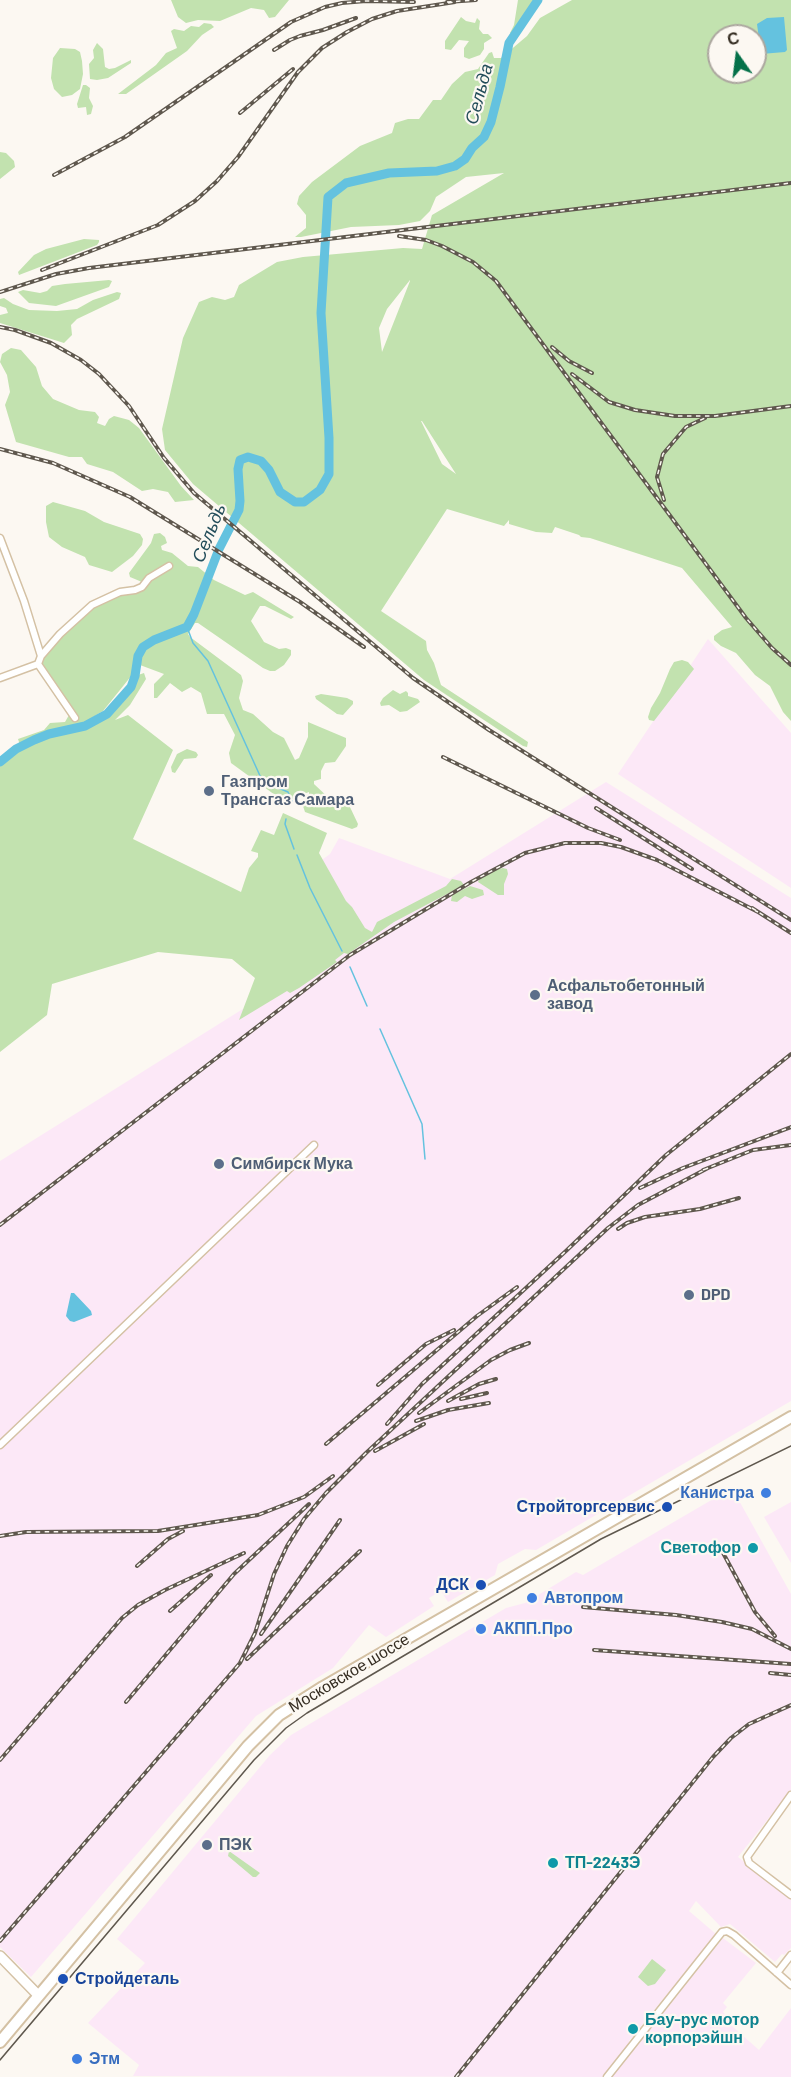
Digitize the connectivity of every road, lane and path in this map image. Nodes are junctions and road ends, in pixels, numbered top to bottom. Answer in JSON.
{"nodes":[{"id":1,"x":0,"y":537,"type":"edge"},
{"id":2,"x":169,"y":566,"type":"dead end"},
{"id":3,"x":40,"y":656,"type":"junction"},
{"id":4,"x":38,"y":664,"type":"junction"},
{"id":5,"x":0,"y":678,"type":"edge"},
{"id":6,"x":75,"y":718,"type":"dead end"},
{"id":7,"x":314,"y":1145,"type":"dead end"},
{"id":8,"x":791,"y":1417,"type":"edge"},
{"id":9,"x":0,"y":1445,"type":"edge"},
{"id":10,"x":791,"y":1795,"type":"edge"},
{"id":11,"x":791,"y":1895,"type":"edge"},
{"id":12,"x":791,"y":1955,"type":"edge"},
{"id":13,"x":0,"y":1956,"type":"edge"},
{"id":14,"x":777,"y":1973,"type":"junction"},
{"id":15,"x":791,"y":1985,"type":"edge"},
{"id":16,"x":39,"y":1995,"type":"junction"},
{"id":17,"x":0,"y":2042,"type":"edge"},
{"id":18,"x":607,"y":2077,"type":"edge"}],
"edges":[{"from":1,"to":3,"type":"street"},
{"from":2,"to":3,"type":"street"},
{"from":3,"to":4,"type":"street"},
{"from":4,"to":5,"type":"street"},
{"from":4,"to":6,"type":"street"},
{"from":7,"to":9,"type":"street"},
{"from":8,"to":16,"type":"main road","name":"Московское шоссе"},
{"from":10,"to":11,"type":"street"},
{"from":12,"to":14,"type":"street"},
{"from":13,"to":16,"type":"main road"},
{"from":14,"to":15,"type":"street"},
{"from":14,"to":18,"type":"street"},
{"from":16,"to":17,"type":"main road","name":"Московское шоссе"}]}
